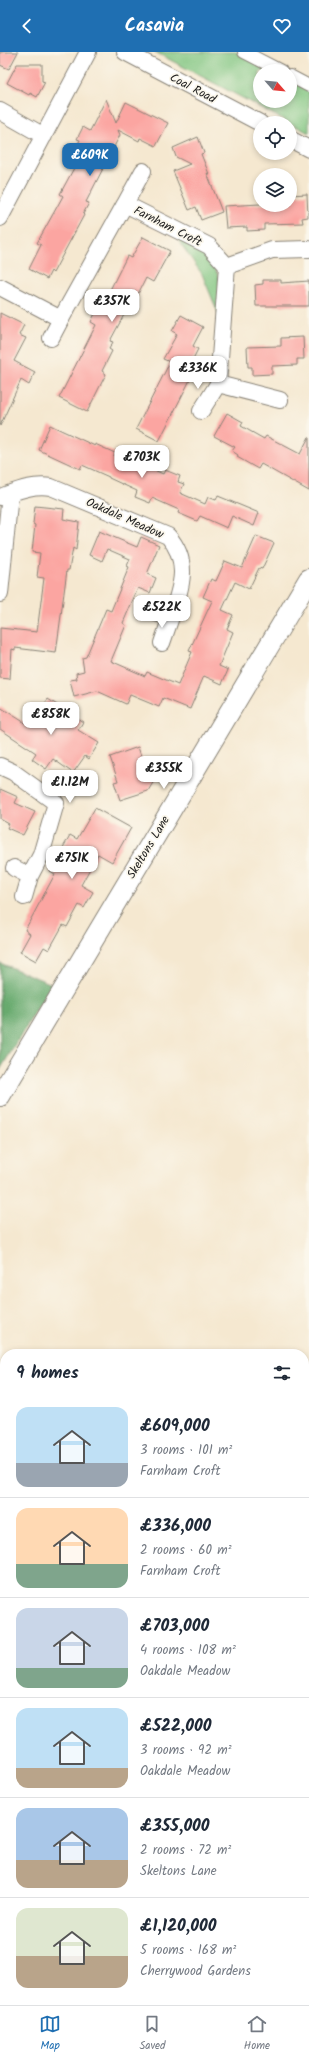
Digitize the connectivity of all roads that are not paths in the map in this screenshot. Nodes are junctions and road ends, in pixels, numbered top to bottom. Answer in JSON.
{"nodes":[{"id":1,"x":88,"y":52,"type":"edge"},
{"id":2,"x":125,"y":52,"type":"edge"},
{"id":3,"x":244,"y":52,"type":"edge"},
{"id":4,"x":267,"y":64,"type":"edge"},
{"id":5,"x":297,"y":80,"type":"edge"},
{"id":6,"x":309,"y":86,"type":"edge"},
{"id":7,"x":0,"y":111,"type":"edge"},
{"id":8,"x":253,"y":119,"type":"edge"},
{"id":9,"x":44,"y":136,"type":"junction"},
{"id":10,"x":297,"y":143,"type":"edge"},
{"id":11,"x":309,"y":149,"type":"edge"},
{"id":12,"x":143,"y":171,"type":"dead end"},
{"id":13,"x":125,"y":204,"type":"junction"},
{"id":14,"x":0,"y":218,"type":"edge"},
{"id":15,"x":309,"y":249,"type":"edge"},
{"id":16,"x":227,"y":266,"type":"junction"},
{"id":17,"x":0,"y":287,"type":"edge"},
{"id":18,"x":61,"y":319,"type":"junction"},
{"id":19,"x":51,"y":338,"type":"dead end"},
{"id":20,"x":218,"y":384,"type":"junction"},
{"id":21,"x":280,"y":400,"type":"dead end"},
{"id":22,"x":201,"y":411,"type":"dead end"},
{"id":23,"x":5,"y":495,"type":"edge"},
{"id":24,"x":309,"y":578,"type":"edge"},
{"id":25,"x":0,"y":594,"type":"edge"},
{"id":26,"x":162,"y":643,"type":"dead end"},
{"id":27,"x":0,"y":766,"type":"edge"},
{"id":28,"x":14,"y":868,"type":"dead end"},
{"id":29,"x":30,"y":876,"type":"junction"},
{"id":30,"x":24,"y":896,"type":"dead end"},
{"id":31,"x":0,"y":1096,"type":"edge"}],
"edges":[{"from":1,"to":9,"type":"street"},
{"from":2,"to":8,"type":"street","name":"Coal Road"},
{"from":3,"to":4,"type":"street"},
{"from":5,"to":6,"type":"street"},
{"from":7,"to":9,"type":"street"},
{"from":9,"to":14,"type":"street"},
{"from":10,"to":11,"type":"street"},
{"from":12,"to":13,"type":"street","name":"Farnham Croft"},
{"from":13,"to":16,"type":"street","name":"Farnham Croft"},
{"from":13,"to":18,"type":"street","name":"Farnham Croft"},
{"from":15,"to":16,"type":"street"},
{"from":16,"to":20,"type":"street"},
{"from":17,"to":18,"type":"street"},
{"from":18,"to":19,"type":"street","name":"Farnham Croft"},
{"from":20,"to":21,"type":"street"},
{"from":20,"to":22,"type":"street"},
{"from":23,"to":25,"type":"street"},
{"from":23,"to":26,"type":"street","name":"Oakdale Meadow"},
{"from":24,"to":31,"type":"street","name":"Skeltons Lane"},
{"from":27,"to":29,"type":"street"},
{"from":28,"to":29,"type":"street"},
{"from":29,"to":30,"type":"street"}]}
